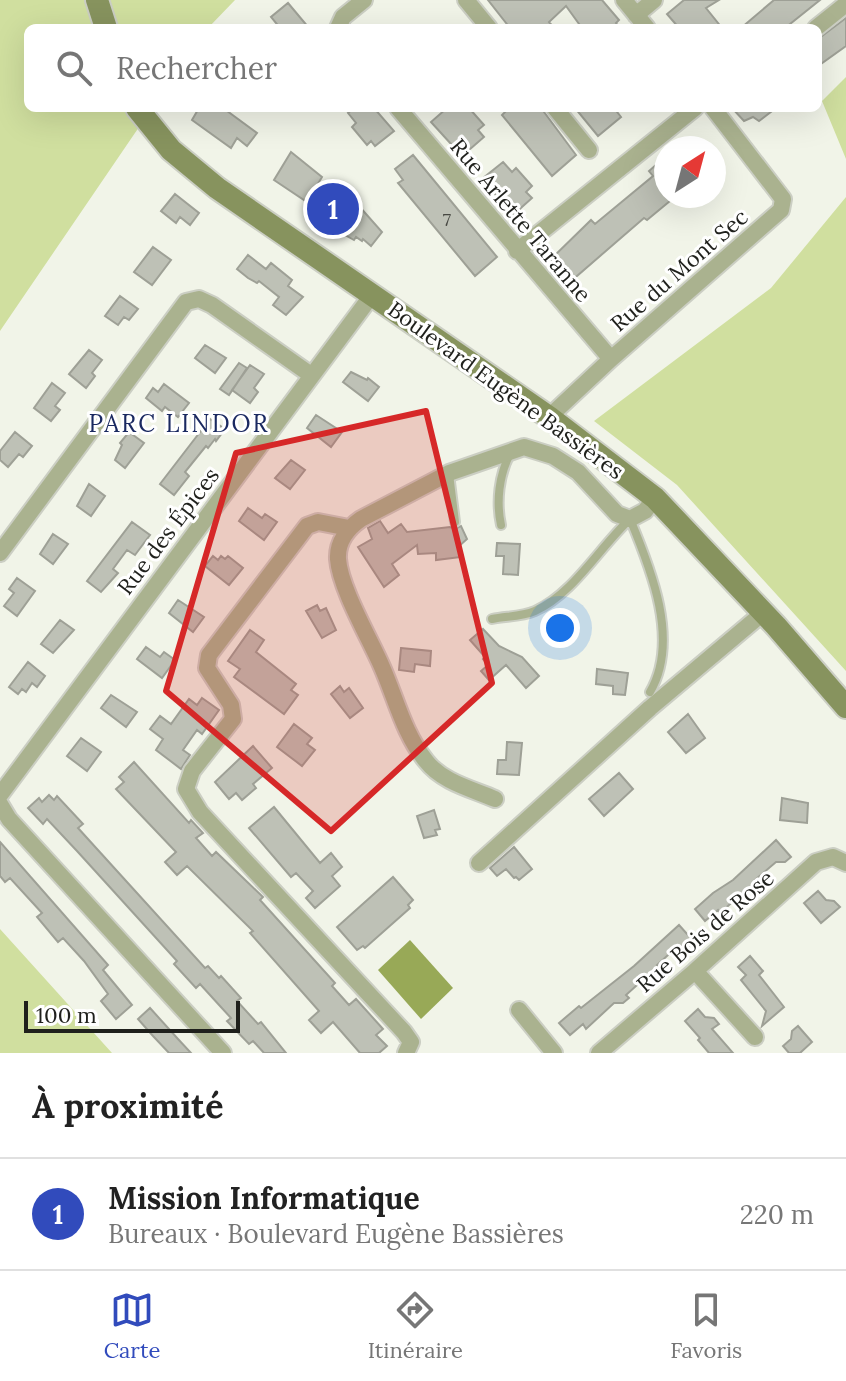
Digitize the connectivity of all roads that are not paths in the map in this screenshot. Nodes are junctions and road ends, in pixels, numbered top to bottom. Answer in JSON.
{"nodes":[{"id":1,"x":97,"y":0,"type":"edge"},
{"id":2,"x":364,"y":0,"type":"edge"},
{"id":3,"x":466,"y":0,"type":"edge"},
{"id":4,"x":624,"y":0,"type":"edge"},
{"id":5,"x":654,"y":0,"type":"edge"},
{"id":6,"x":846,"y":4,"type":"edge"},
{"id":7,"x":642,"y":21,"type":"edge"},
{"id":8,"x":105,"y":24,"type":"edge"},
{"id":9,"x":340,"y":24,"type":"edge"},
{"id":10,"x":486,"y":24,"type":"edge"},
{"id":11,"x":821,"y":24,"type":"edge"},
{"id":12,"x":140,"y":112,"type":"edge"},
{"id":13,"x":401,"y":112,"type":"edge"},
{"id":14,"x":558,"y":112,"type":"edge"},
{"id":15,"x":690,"y":112,"type":"edge"},
{"id":16,"x":717,"y":112,"type":"edge"},
{"id":17,"x":589,"y":150,"type":"dead end"},
{"id":18,"x":517,"y":251,"type":"junction"},
{"id":19,"x":372,"y":295,"type":"junction"},
{"id":20,"x":611,"y":359,"type":"junction"},
{"id":21,"x":311,"y":375,"type":"junction"},
{"id":22,"x":549,"y":417,"type":"junction"},
{"id":23,"x":512,"y":450,"type":"junction"},
{"id":24,"x":449,"y":473,"type":"junction"},
{"id":25,"x":655,"y":498,"type":"junction"},
{"id":26,"x":630,"y":519,"type":"junction"},
{"id":27,"x":455,"y":522,"type":"dead end"},
{"id":28,"x":501,"y":525,"type":"dead end"},
{"id":29,"x":349,"y":528,"type":"junction"},
{"id":30,"x":0,"y":553,"type":"edge"},
{"id":31,"x":763,"y":613,"type":"junction"},
{"id":32,"x":492,"y":619,"type":"dead end"},
{"id":33,"x":650,"y":692,"type":"dead end"},
{"id":34,"x":846,"y":707,"type":"edge"},
{"id":35,"x":0,"y":795,"type":"edge"},
{"id":36,"x":495,"y":799,"type":"dead end"},
{"id":37,"x":0,"y":804,"type":"edge"},
{"id":38,"x":479,"y":863,"type":"dead end"},
{"id":39,"x":846,"y":863,"type":"edge"},
{"id":40,"x":695,"y":971,"type":"junction"},
{"id":41,"x":519,"y":1010,"type":"dead end"},
{"id":42,"x":755,"y":1037,"type":"dead end"},
{"id":43,"x":223,"y":1053,"type":"edge"},
{"id":44,"x":406,"y":1053,"type":"edge"},
{"id":45,"x":554,"y":1053,"type":"edge"},
{"id":46,"x":599,"y":1053,"type":"edge"}],
"edges":[{"from":1,"to":8,"type":"street"},
{"from":2,"to":9,"type":"street"},
{"from":3,"to":10,"type":"street"},
{"from":4,"to":7,"type":"street"},
{"from":5,"to":7,"type":"street"},
{"from":6,"to":11,"type":"street"},
{"from":12,"to":19,"type":"street","name":"Boulevard Eugène Bassières"},
{"from":13,"to":18,"type":"street","name":"Rue Arlette Taranne"},
{"from":14,"to":17,"type":"street"},
{"from":15,"to":18,"type":"street"},
{"from":16,"to":20,"type":"street","name":"Rue du Mont Sec"},
{"from":18,"to":20,"type":"street","name":"Rue Arlette Taranne"},
{"from":19,"to":21,"type":"street","name":"Rue des Épices"},
{"from":19,"to":22,"type":"street","name":"Boulevard Eugène Bassières"},
{"from":20,"to":22,"type":"street","name":"Rue du Mont Sec"},
{"from":21,"to":30,"type":"street"},
{"from":21,"to":35,"type":"street","name":"Rue des Épices"},
{"from":22,"to":25,"type":"street","name":"Boulevard Eugène Bassières"},
{"from":23,"to":24,"type":"street"},
{"from":23,"to":26,"type":"street"},
{"from":23,"to":28,"type":"lane"},
{"from":24,"to":27,"type":"lane"},
{"from":24,"to":29,"type":"street"},
{"from":25,"to":26,"type":"street"},
{"from":25,"to":31,"type":"street","name":"Boulevard Eugène Bassières"},
{"from":26,"to":32,"type":"lane"},
{"from":26,"to":33,"type":"lane"},
{"from":29,"to":36,"type":"street"},
{"from":29,"to":44,"type":"street"},
{"from":31,"to":34,"type":"street","name":"Boulevard Eugène Bassières"},
{"from":31,"to":38,"type":"street"},
{"from":37,"to":43,"type":"street"},
{"from":39,"to":40,"type":"street","name":"Rue Bois de Rose"},
{"from":40,"to":42,"type":"street"},
{"from":40,"to":46,"type":"street","name":"Rue Bois de Rose"},
{"from":41,"to":45,"type":"street"}]}
